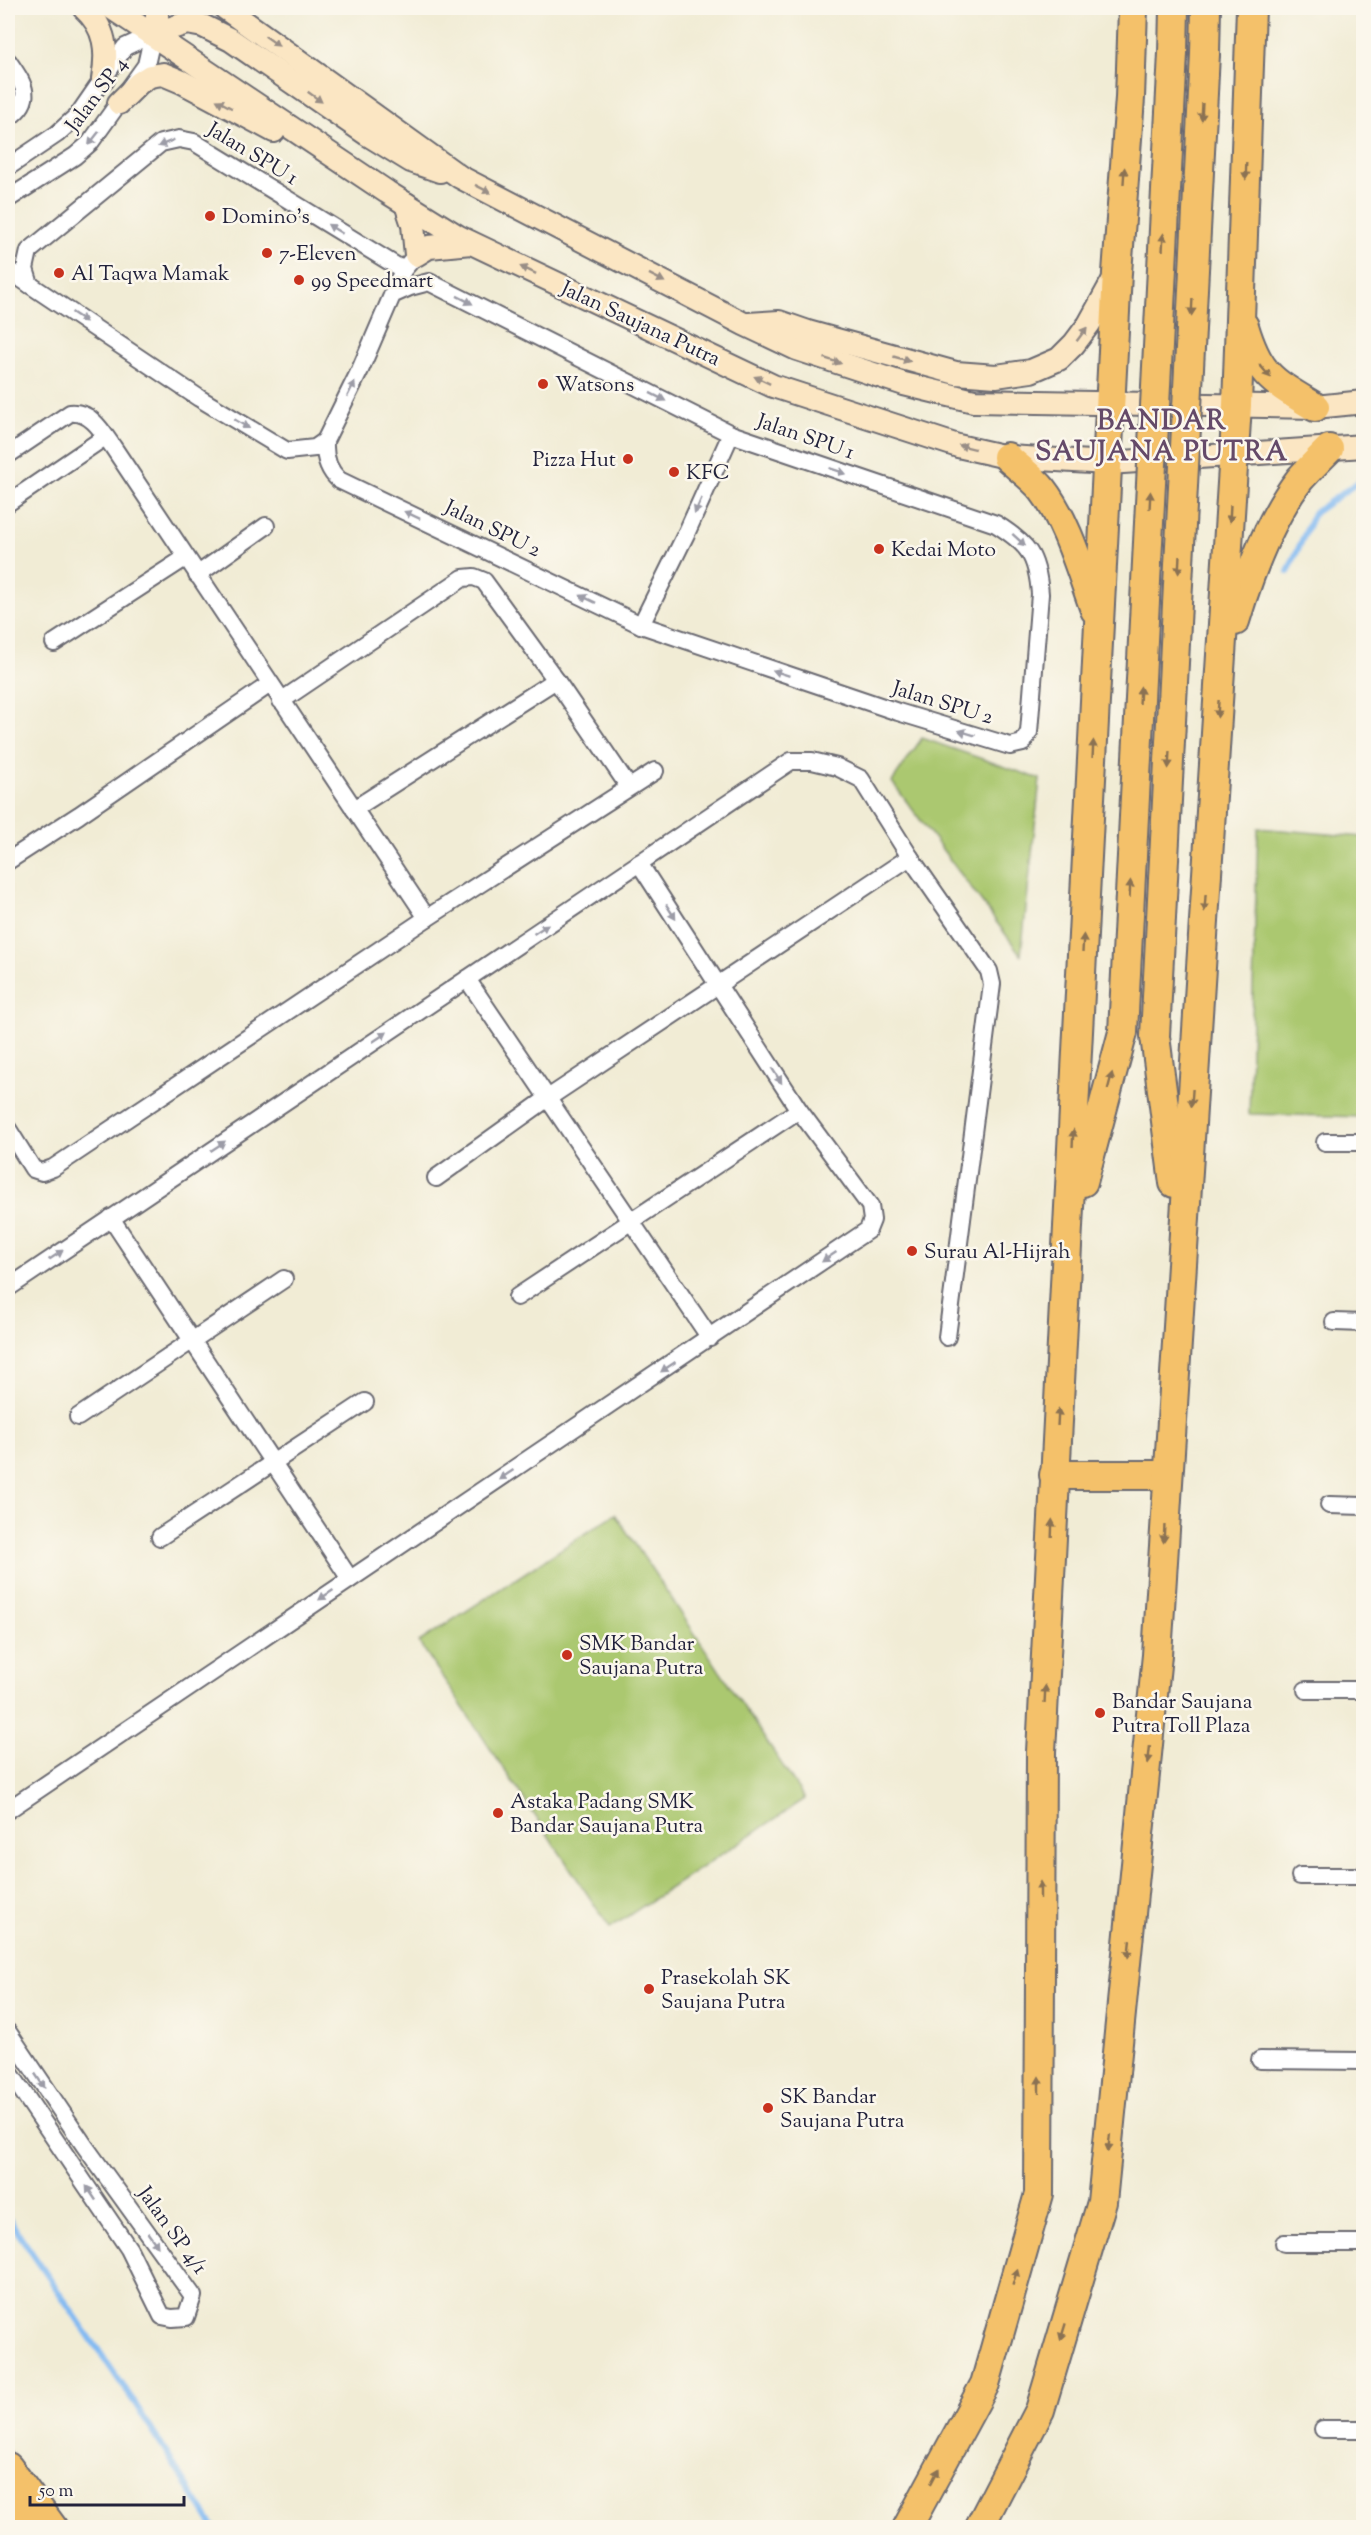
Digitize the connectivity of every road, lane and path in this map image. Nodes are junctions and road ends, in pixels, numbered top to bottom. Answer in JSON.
{"nodes":[{"id":1,"x":84,"y":8,"type":"edge"},
{"id":2,"x":112,"y":8,"type":"edge"},
{"id":3,"x":156,"y":8,"type":"edge"},
{"id":4,"x":225,"y":8,"type":"edge"},
{"id":5,"x":1133,"y":8,"type":"edge"},
{"id":6,"x":1174,"y":8,"type":"edge"},
{"id":7,"x":1206,"y":8,"type":"edge"},
{"id":8,"x":1251,"y":8,"type":"edge"},
{"id":9,"x":153,"y":34,"type":"junction"},
{"id":10,"x":8,"y":61,"type":"edge"},
{"id":11,"x":104,"y":79,"type":"junction"},
{"id":12,"x":118,"y":103,"type":"junction"},
{"id":13,"x":8,"y":118,"type":"edge"},
{"id":14,"x":8,"y":167,"type":"edge"},
{"id":15,"x":460,"y":177,"type":"junction"},
{"id":16,"x":387,"y":192,"type":"junction"},
{"id":17,"x":8,"y":199,"type":"edge"},
{"id":18,"x":406,"y":204,"type":"junction"},
{"id":19,"x":471,"y":243,"type":"junction"},
{"id":20,"x":411,"y":261,"type":"junction"},
{"id":21,"x":8,"y":270,"type":"edge"},
{"id":22,"x":1117,"y":273,"type":"junction"},
{"id":23,"x":429,"y":282,"type":"junction"},
{"id":24,"x":30,"y":285,"type":"junction"},
{"id":25,"x":392,"y":296,"type":"junction"},
{"id":26,"x":1241,"y":319,"type":"junction"},
{"id":27,"x":744,"y":324,"type":"junction"},
{"id":28,"x":1364,"y":402,"type":"edge"},
{"id":29,"x":1112,"y":403,"type":"junction"},
{"id":30,"x":1237,"y":405,"type":"junction"},
{"id":31,"x":1315,"y":407,"type":"junction"},
{"id":32,"x":731,"y":434,"type":"junction"},
{"id":33,"x":105,"y":437,"type":"junction"},
{"id":34,"x":325,"y":441,"type":"junction"},
{"id":35,"x":1364,"y":446,"type":"edge"},
{"id":36,"x":1329,"y":449,"type":"junction"},
{"id":37,"x":8,"y":455,"type":"edge"},
{"id":38,"x":1233,"y":456,"type":"junction"},
{"id":39,"x":1008,"y":457,"type":"junction"},
{"id":40,"x":1108,"y":463,"type":"junction"},
{"id":41,"x":8,"y":503,"type":"edge"},
{"id":42,"x":266,"y":526,"type":"dead end"},
{"id":43,"x":185,"y":558,"type":"junction"},
{"id":44,"x":197,"y":575,"type":"junction"},
{"id":45,"x":1100,"y":624,"type":"junction"},
{"id":46,"x":641,"y":625,"type":"junction"},
{"id":47,"x":54,"y":643,"type":"dead end"},
{"id":48,"x":1221,"y":668,"type":"junction"},
{"id":49,"x":556,"y":680,"type":"junction"},
{"id":50,"x":270,"y":684,"type":"junction"},
{"id":51,"x":281,"y":701,"type":"junction"},
{"id":52,"x":1023,"y":743,"type":"joint"},
{"id":53,"x":655,"y":771,"type":"dead end"},
{"id":54,"x":628,"y":787,"type":"junction"},
{"id":55,"x":354,"y":809,"type":"junction"},
{"id":56,"x":910,"y":857,"type":"junction"},
{"id":57,"x":8,"y":861,"type":"edge"},
{"id":58,"x":639,"y":863,"type":"junction"},
{"id":59,"x":426,"y":918,"type":"junction"},
{"id":60,"x":467,"y":979,"type":"junction"},
{"id":61,"x":719,"y":985,"type":"junction"},
{"id":62,"x":548,"y":1098,"type":"junction"},
{"id":63,"x":799,"y":1110,"type":"junction"},
{"id":64,"x":8,"y":1129,"type":"edge"},
{"id":65,"x":1325,"y":1142,"type":"dead end"},
{"id":66,"x":1364,"y":1142,"type":"edge"},
{"id":67,"x":436,"y":1178,"type":"dead end"},
{"id":68,"x":111,"y":1218,"type":"junction"},
{"id":69,"x":631,"y":1220,"type":"junction"},
{"id":70,"x":1068,"y":1239,"type":"junction"},
{"id":71,"x":1182,"y":1247,"type":"junction"},
{"id":72,"x":284,"y":1279,"type":"dead end"},
{"id":73,"x":8,"y":1288,"type":"edge"},
{"id":74,"x":517,"y":1297,"type":"dead end"},
{"id":75,"x":1334,"y":1322,"type":"dead end"},
{"id":76,"x":1364,"y":1323,"type":"edge"},
{"id":77,"x":947,"y":1337,"type":"dead end"},
{"id":78,"x":710,"y":1338,"type":"junction"},
{"id":79,"x":192,"y":1340,"type":"junction"},
{"id":80,"x":365,"y":1402,"type":"dead end"},
{"id":81,"x":78,"y":1417,"type":"dead end"},
{"id":82,"x":274,"y":1463,"type":"junction"},
{"id":83,"x":1054,"y":1475,"type":"junction"},
{"id":84,"x":1167,"y":1475,"type":"junction"},
{"id":85,"x":1329,"y":1505,"type":"dead end"},
{"id":86,"x":1364,"y":1506,"type":"edge"},
{"id":87,"x":160,"y":1537,"type":"dead end"},
{"id":88,"x":350,"y":1579,"type":"junction"},
{"id":89,"x":1305,"y":1690,"type":"dead end"},
{"id":90,"x":1364,"y":1690,"type":"edge"},
{"id":91,"x":8,"y":1810,"type":"edge"},
{"id":92,"x":1300,"y":1876,"type":"dead end"},
{"id":93,"x":1364,"y":1876,"type":"edge"},
{"id":94,"x":8,"y":2032,"type":"edge"},
{"id":95,"x":1260,"y":2060,"type":"dead end"},
{"id":96,"x":1364,"y":2061,"type":"edge"},
{"id":97,"x":8,"y":2070,"type":"edge"},
{"id":98,"x":1284,"y":2243,"type":"dead end"},
{"id":99,"x":1364,"y":2243,"type":"edge"},
{"id":100,"x":1323,"y":2429,"type":"dead end"},
{"id":101,"x":1364,"y":2429,"type":"edge"},
{"id":102,"x":8,"y":2467,"type":"edge"},
{"id":103,"x":8,"y":2509,"type":"edge"},
{"id":104,"x":20,"y":2528,"type":"edge"},
{"id":105,"x":53,"y":2528,"type":"edge"},
{"id":106,"x":907,"y":2528,"type":"edge"},
{"id":107,"x":979,"y":2528,"type":"edge"}],
"edges":[{"from":1,"to":11,"type":"main road"},
{"from":2,"to":9,"type":"main road","name":"Jalan Saujana Putra"},
{"from":3,"to":9,"type":"main road"},
{"from":4,"to":15,"type":"main road","name":"Jalan Saujana Putra","one_way":true},
{"from":22,"to":5,"type":"highway","one_way":true},
{"from":70,"to":6,"type":"highway","one_way":true,"bridge":true},
{"from":7,"to":71,"type":"highway","one_way":true,"bridge":true},
{"from":8,"to":26,"type":"highway","one_way":true},
{"from":9,"to":11,"type":"street","name":"Jalan SP 4"},
{"from":9,"to":12,"type":"street","name":"Jalan SP 4"},
{"from":9,"to":15,"type":"main road","one_way":true},
{"from":9,"to":16,"type":"main road","name":"Jalan Saujana Putra"},
{"from":10,"to":13,"type":"street"},
{"from":11,"to":14,"type":"street","name":"Jalan SP 4"},
{"from":16,"to":12,"type":"main road","one_way":true},
{"from":12,"to":17,"type":"street","name":"Jalan SP 4","one_way":true},
{"from":15,"to":27,"type":"main road","name":"Jalan Saujana Putra","one_way":true},
{"from":16,"to":18,"type":"main road","name":"Jalan Saujana Putra"},
{"from":18,"to":19,"type":"main road","name":"Jalan Saujana Putra"},
{"from":18,"to":20,"type":"main road"},
{"from":19,"to":20,"type":"main road"},
{"from":39,"to":19,"type":"main road","name":"Jalan Saujana Putra","one_way":true},
{"from":20,"to":23,"type":"street"},
{"from":20,"to":24,"type":"street","name":"Jalan SPU 1","one_way":true},
{"from":20,"to":25,"type":"street"},
{"from":21,"to":24,"type":"street"},
{"from":27,"to":22,"type":"main road","one_way":true},
{"from":22,"to":29,"type":"highway"},
{"from":23,"to":25,"type":"street"},
{"from":23,"to":32,"type":"street","name":"Jalan SPU 1","one_way":true},
{"from":24,"to":34,"type":"street","one_way":true},
{"from":34,"to":25,"type":"street","one_way":true},
{"from":26,"to":30,"type":"highway"},
{"from":26,"to":31,"type":"highway","one_way":true},
{"from":27,"to":29,"type":"main road","name":"Jalan Saujana Putra","one_way":true},
{"from":28,"to":31,"type":"main road","name":"Jalan Saujana Putra"},
{"from":29,"to":30,"type":"main road","name":"Jalan Saujana Putra"},
{"from":29,"to":40,"type":"highway"},
{"from":30,"to":31,"type":"main road","name":"Jalan Saujana Putra"},
{"from":30,"to":38,"type":"highway"},
{"from":32,"to":46,"type":"street","one_way":true},
{"from":32,"to":52,"type":"street","name":"Jalan SPU 1","one_way":true},
{"from":33,"to":37,"type":"street"},
{"from":33,"to":41,"type":"street"},
{"from":33,"to":43,"type":"street"},
{"from":46,"to":34,"type":"street","name":"Jalan SPU 2","one_way":true},
{"from":35,"to":36,"type":"main road","name":"Jalan Saujana Putra"},
{"from":36,"to":38,"type":"main road","name":"Jalan Saujana Putra"},
{"from":36,"to":48,"type":"highway"},
{"from":38,"to":40,"type":"main road","name":"Jalan Saujana Putra"},
{"from":38,"to":48,"type":"highway","one_way":true},
{"from":39,"to":40,"type":"main road","name":"Jalan Saujana Putra"},
{"from":39,"to":45,"type":"highway"},
{"from":40,"to":45,"type":"highway"},
{"from":42,"to":44,"type":"street"},
{"from":43,"to":44,"type":"street"},
{"from":43,"to":47,"type":"street"},
{"from":44,"to":50,"type":"street"},
{"from":70,"to":45,"type":"highway","one_way":true},
{"from":52,"to":46,"type":"street","name":"Jalan SPU 2","one_way":true},
{"from":48,"to":71,"type":"highway","one_way":true},
{"from":49,"to":51,"type":"street"},
{"from":49,"to":54,"type":"street"},
{"from":49,"to":55,"type":"street"},
{"from":50,"to":51,"type":"street"},
{"from":50,"to":57,"type":"street"},
{"from":51,"to":55,"type":"street"},
{"from":53,"to":54,"type":"street"},
{"from":54,"to":59,"type":"street"},
{"from":55,"to":59,"type":"street"},
{"from":56,"to":58,"type":"street"},
{"from":56,"to":61,"type":"street"},
{"from":56,"to":77,"type":"street"},
{"from":60,"to":58,"type":"street","one_way":true},
{"from":58,"to":61,"type":"street","one_way":true},
{"from":59,"to":64,"type":"street"},
{"from":60,"to":62,"type":"street"},
{"from":68,"to":60,"type":"street","one_way":true},
{"from":61,"to":62,"type":"street"},
{"from":61,"to":63,"type":"street","one_way":true},
{"from":62,"to":67,"type":"street"},
{"from":62,"to":69,"type":"street"},
{"from":63,"to":69,"type":"street"},
{"from":63,"to":78,"type":"street","one_way":true},
{"from":65,"to":66,"type":"street"},
{"from":73,"to":68,"type":"street","one_way":true},
{"from":68,"to":79,"type":"street"},
{"from":69,"to":74,"type":"street"},
{"from":69,"to":78,"type":"street"},
{"from":83,"to":70,"type":"highway","one_way":true},
{"from":71,"to":84,"type":"highway"},
{"from":72,"to":79,"type":"street"},
{"from":75,"to":76,"type":"street"},
{"from":78,"to":88,"type":"street","one_way":true},
{"from":79,"to":81,"type":"street"},
{"from":79,"to":82,"type":"street"},
{"from":80,"to":82,"type":"street"},
{"from":82,"to":87,"type":"street"},
{"from":82,"to":88,"type":"street"},
{"from":83,"to":84,"type":"highway"},
{"from":106,"to":83,"type":"highway","one_way":true},
{"from":84,"to":107,"type":"highway","one_way":true},
{"from":85,"to":86,"type":"street"},
{"from":88,"to":91,"type":"street","one_way":true},
{"from":89,"to":90,"type":"street"},
{"from":92,"to":93,"type":"street"},
{"from":94,"to":97,"type":"street","name":"Jalan SP 4/1","one_way":true},
{"from":95,"to":96,"type":"street"},
{"from":98,"to":99,"type":"street"},
{"from":100,"to":101,"type":"street"},
{"from":102,"to":105,"type":"highway"},
{"from":103,"to":104,"type":"highway"}]}
